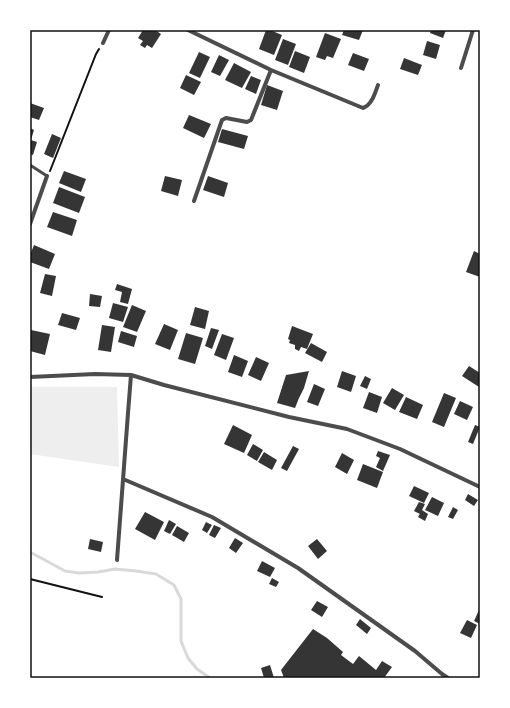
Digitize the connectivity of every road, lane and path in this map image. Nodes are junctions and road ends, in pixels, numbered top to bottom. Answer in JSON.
{"nodes":[{"id":1,"x":108,"y":30,"type":"edge"},
{"id":2,"x":188,"y":30,"type":"edge"},
{"id":3,"x":473,"y":30,"type":"edge"},
{"id":4,"x":103,"y":43,"type":"joint"},
{"id":5,"x":461,"y":68,"type":"dead end"},
{"id":6,"x":271,"y":70,"type":"junction"},
{"id":7,"x":378,"y":86,"type":"dead end"},
{"id":8,"x":30,"y":165,"type":"edge"},
{"id":9,"x":48,"y":176,"type":"junction"},
{"id":10,"x":194,"y":201,"type":"dead end"},
{"id":11,"x":30,"y":224,"type":"edge"},
{"id":12,"x":131,"y":375,"type":"junction"},
{"id":13,"x":30,"y":376,"type":"edge"},
{"id":14,"x":123,"y":479,"type":"junction"},
{"id":15,"x":480,"y":487,"type":"edge"},
{"id":16,"x":117,"y":560,"type":"dead end"},
{"id":17,"x":30,"y":579,"type":"edge"},
{"id":18,"x":102,"y":597,"type":"dead end"},
{"id":19,"x":448,"y":678,"type":"edge"}],
"edges":[{"from":1,"to":4,"type":"street"},
{"from":2,"to":6,"type":"street"},
{"from":3,"to":5,"type":"street"},
{"from":4,"to":9,"type":"path"},
{"from":6,"to":7,"type":"street"},
{"from":6,"to":10,"type":"street"},
{"from":8,"to":9,"type":"lane"},
{"from":9,"to":11,"type":"street"},
{"from":12,"to":13,"type":"street"},
{"from":12,"to":14,"type":"street"},
{"from":12,"to":15,"type":"street"},
{"from":14,"to":16,"type":"street"},
{"from":14,"to":19,"type":"street"},
{"from":17,"to":18,"type":"path"}]}
